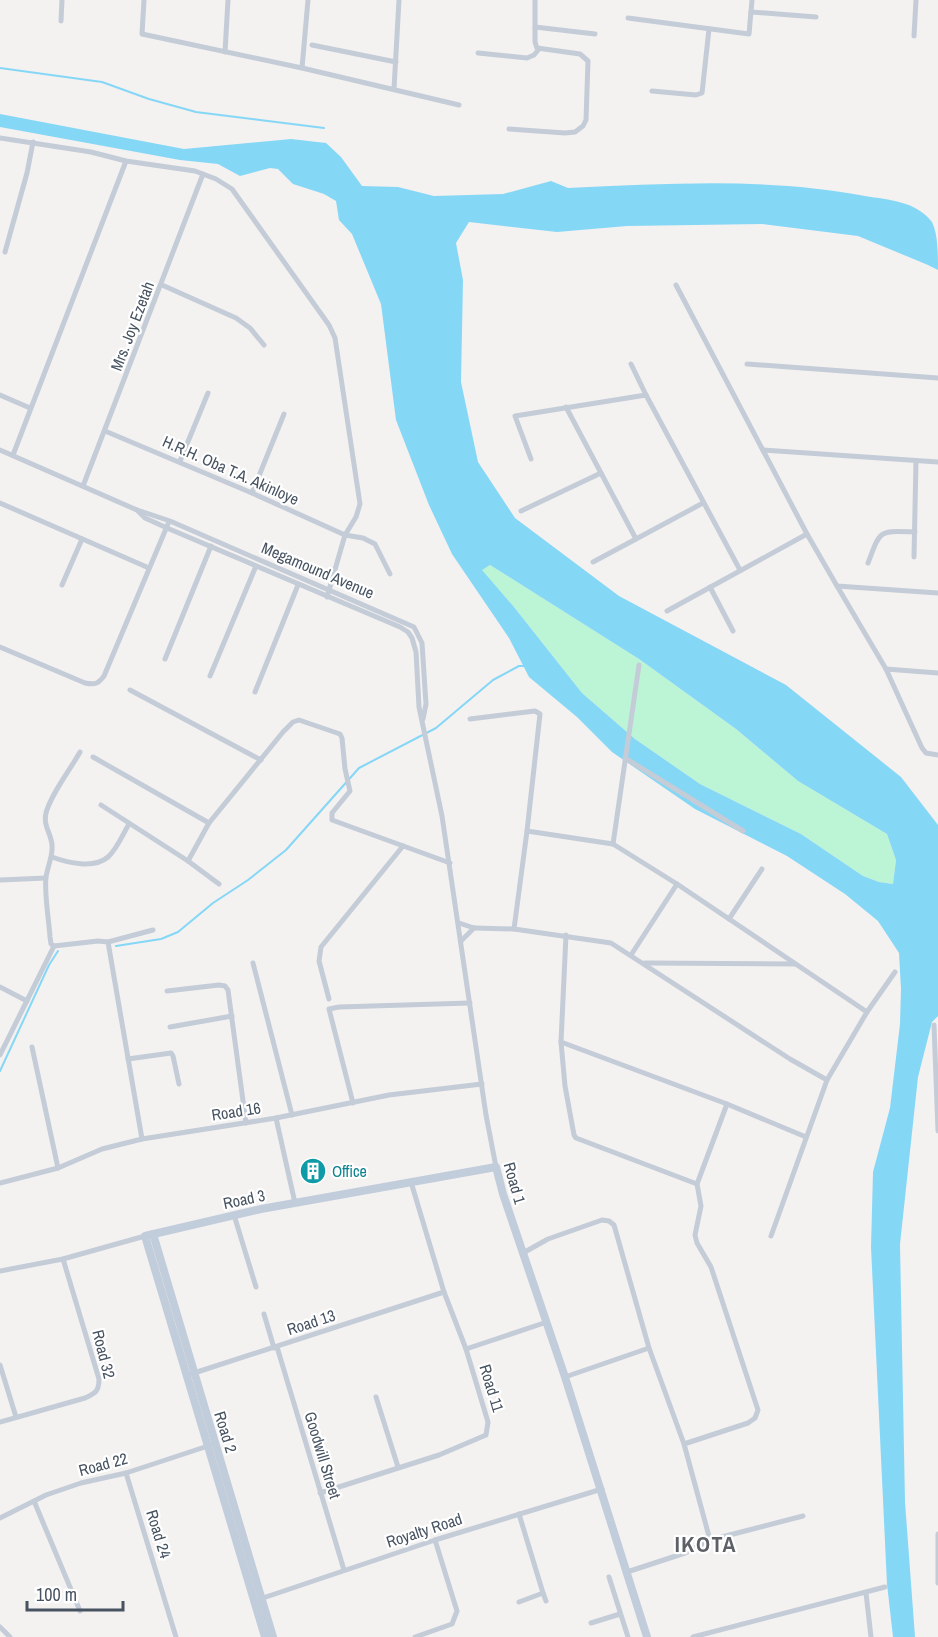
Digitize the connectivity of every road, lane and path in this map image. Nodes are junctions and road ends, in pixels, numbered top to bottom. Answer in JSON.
{"nodes":[{"id":1,"x":62,"y":0,"type":"edge"},
{"id":2,"x":144,"y":0,"type":"edge"},
{"id":3,"x":228,"y":0,"type":"edge"},
{"id":4,"x":308,"y":0,"type":"edge"},
{"id":5,"x":399,"y":0,"type":"edge"},
{"id":6,"x":535,"y":0,"type":"edge"},
{"id":7,"x":752,"y":0,"type":"edge"},
{"id":8,"x":916,"y":0,"type":"edge"},
{"id":9,"x":751,"y":12,"type":"junction"},
{"id":10,"x":816,"y":17,"type":"dead end"},
{"id":11,"x":628,"y":18,"type":"dead end"},
{"id":12,"x":60,"y":21,"type":"dead end"},
{"id":13,"x":535,"y":27,"type":"junction"},
{"id":14,"x":709,"y":29,"type":"junction"},
{"id":15,"x":595,"y":34,"type":"dead end"},
{"id":16,"x":914,"y":36,"type":"dead end"},
{"id":17,"x":312,"y":45,"type":"dead end"},
{"id":18,"x":539,"y":49,"type":"junction"},
{"id":19,"x":225,"y":52,"type":"junction"},
{"id":20,"x":478,"y":53,"type":"dead end"},
{"id":21,"x":396,"y":62,"type":"junction"},
{"id":22,"x":302,"y":68,"type":"junction"},
{"id":23,"x":394,"y":89,"type":"junction"},
{"id":24,"x":652,"y":91,"type":"dead end"},
{"id":25,"x":459,"y":105,"type":"dead end"},
{"id":26,"x":509,"y":129,"type":"dead end"},
{"id":27,"x":0,"y":138,"type":"edge"},
{"id":28,"x":33,"y":142,"type":"junction"},
{"id":29,"x":126,"y":161,"type":"junction"},
{"id":30,"x":203,"y":174,"type":"junction"},
{"id":31,"x":5,"y":252,"type":"dead end"},
{"id":32,"x":162,"y":285,"type":"junction"},
{"id":33,"x":676,"y":285,"type":"dead end"},
{"id":34,"x":264,"y":345,"type":"dead end"},
{"id":35,"x":631,"y":364,"type":"dead end"},
{"id":36,"x":747,"y":364,"type":"dead end"},
{"id":37,"x":938,"y":378,"type":"edge"},
{"id":38,"x":208,"y":393,"type":"dead end"},
{"id":39,"x":646,"y":394,"type":"junction"},
{"id":40,"x":0,"y":395,"type":"edge"},
{"id":41,"x":566,"y":407,"type":"junction"},
{"id":42,"x":30,"y":408,"type":"junction"},
{"id":43,"x":284,"y":414,"type":"dead end"},
{"id":44,"x":105,"y":431,"type":"junction"},
{"id":45,"x":0,"y":450,"type":"edge"},
{"id":46,"x":763,"y":450,"type":"junction"},
{"id":47,"x":12,"y":455,"type":"junction"},
{"id":48,"x":531,"y":459,"type":"dead end"},
{"id":49,"x":180,"y":461,"type":"junction"},
{"id":50,"x":916,"y":461,"type":"junction"},
{"id":51,"x":938,"y":462,"type":"edge"},
{"id":52,"x":601,"y":472,"type":"junction"},
{"id":53,"x":83,"y":486,"type":"junction"},
{"id":54,"x":252,"y":492,"type":"junction"},
{"id":55,"x":0,"y":503,"type":"edge"},
{"id":56,"x":703,"y":503,"type":"junction"},
{"id":57,"x":137,"y":510,"type":"junction"},
{"id":58,"x":521,"y":511,"type":"dead end"},
{"id":59,"x":170,"y":521,"type":"junction"},
{"id":60,"x":167,"y":528,"type":"junction"},
{"id":61,"x":915,"y":532,"type":"junction"},
{"id":62,"x":807,"y":534,"type":"junction"},
{"id":63,"x":345,"y":535,"type":"junction"},
{"id":64,"x":82,"y":539,"type":"junction"},
{"id":65,"x":636,"y":540,"type":"junction"},
{"id":66,"x":211,"y":546,"type":"junction"},
{"id":67,"x":914,"y":557,"type":"dead end"},
{"id":68,"x":593,"y":562,"type":"dead end"},
{"id":69,"x":868,"y":563,"type":"dead end"},
{"id":70,"x":256,"y":566,"type":"junction"},
{"id":71,"x":149,"y":568,"type":"junction"},
{"id":72,"x":740,"y":570,"type":"junction"},
{"id":73,"x":390,"y":574,"type":"dead end"},
{"id":74,"x":62,"y":585,"type":"dead end"},
{"id":75,"x":298,"y":585,"type":"junction"},
{"id":76,"x":837,"y":586,"type":"junction"},
{"id":77,"x":710,"y":587,"type":"junction"},
{"id":78,"x":329,"y":589,"type":"junction"},
{"id":79,"x":938,"y":593,"type":"edge"},
{"id":80,"x":327,"y":597,"type":"junction"},
{"id":81,"x":667,"y":610,"type":"dead end"},
{"id":82,"x":733,"y":631,"type":"dead end"},
{"id":83,"x":0,"y":647,"type":"edge"},
{"id":84,"x":165,"y":659,"type":"dead end"},
{"id":85,"x":639,"y":665,"type":"dead end"},
{"id":86,"x":886,"y":669,"type":"junction"},
{"id":87,"x":938,"y":673,"type":"edge"},
{"id":88,"x":210,"y":676,"type":"dead end"},
{"id":89,"x":130,"y":690,"type":"dead end"},
{"id":90,"x":255,"y":692,"type":"dead end"},
{"id":91,"x":426,"y":704,"type":"joint"},
{"id":92,"x":419,"y":707,"type":"joint"},
{"id":93,"x":470,"y":719,"type":"dead end"},
{"id":94,"x":423,"y":723,"type":"junction"},
{"id":95,"x":80,"y":752,"type":"dead end"},
{"id":96,"x":938,"y":755,"type":"edge"},
{"id":97,"x":93,"y":757,"type":"dead end"},
{"id":98,"x":625,"y":758,"type":"junction"},
{"id":99,"x":261,"y":760,"type":"junction"},
{"id":100,"x":101,"y":805,"type":"dead end"},
{"id":101,"x":209,"y":823,"type":"junction"},
{"id":102,"x":129,"y":824,"type":"junction"},
{"id":103,"x":527,"y":831,"type":"junction"},
{"id":104,"x":742,"y":831,"type":"dead end"},
{"id":105,"x":613,"y":844,"type":"junction"},
{"id":106,"x":403,"y":846,"type":"junction"},
{"id":107,"x":52,"y":857,"type":"junction"},
{"id":108,"x":188,"y":861,"type":"junction"},
{"id":109,"x":450,"y":863,"type":"junction"},
{"id":110,"x":762,"y":869,"type":"dead end"},
{"id":111,"x":46,"y":878,"type":"junction"},
{"id":112,"x":0,"y":880,"type":"edge"},
{"id":113,"x":677,"y":884,"type":"junction"},
{"id":114,"x":219,"y":885,"type":"dead end"},
{"id":115,"x":729,"y":918,"type":"junction"},
{"id":116,"x":459,"y":922,"type":"junction"},
{"id":117,"x":474,"y":928,"type":"junction"},
{"id":118,"x":514,"y":929,"type":"junction"},
{"id":119,"x":153,"y":930,"type":"dead end"},
{"id":120,"x":567,"y":935,"type":"junction"},
{"id":121,"x":461,"y":941,"type":"junction"},
{"id":122,"x":108,"y":942,"type":"junction"},
{"id":123,"x":54,"y":945,"type":"junction"},
{"id":124,"x":631,"y":955,"type":"junction"},
{"id":125,"x":253,"y":963,"type":"dead end"},
{"id":126,"x":644,"y":963,"type":"junction"},
{"id":127,"x":796,"y":964,"type":"junction"},
{"id":128,"x":895,"y":972,"type":"dead end"},
{"id":129,"x":0,"y":987,"type":"edge"},
{"id":130,"x":167,"y":991,"type":"dead end"},
{"id":131,"x":329,"y":999,"type":"dead end"},
{"id":132,"x":27,"y":1001,"type":"junction"},
{"id":133,"x":470,"y":1003,"type":"junction"},
{"id":134,"x":867,"y":1012,"type":"junction"},
{"id":135,"x":232,"y":1016,"type":"junction"},
{"id":136,"x":934,"y":1025,"type":"dead end"},
{"id":137,"x":170,"y":1027,"type":"dead end"},
{"id":138,"x":561,"y":1042,"type":"junction"},
{"id":139,"x":32,"y":1047,"type":"dead end"},
{"id":140,"x":0,"y":1055,"type":"edge"},
{"id":141,"x":128,"y":1059,"type":"junction"},
{"id":142,"x":828,"y":1080,"type":"junction"},
{"id":143,"x":179,"y":1084,"type":"dead end"},
{"id":144,"x":482,"y":1084,"type":"junction"},
{"id":145,"x":353,"y":1103,"type":"junction"},
{"id":146,"x":727,"y":1104,"type":"junction"},
{"id":147,"x":292,"y":1115,"type":"junction"},
{"id":148,"x":276,"y":1118,"type":"junction"},
{"id":149,"x":246,"y":1123,"type":"junction"},
{"id":150,"x":938,"y":1131,"type":"edge"},
{"id":151,"x":806,"y":1137,"type":"junction"},
{"id":152,"x":142,"y":1139,"type":"junction"},
{"id":153,"x":496,"y":1167,"type":"junction"},
{"id":154,"x":58,"y":1168,"type":"junction"},
{"id":155,"x":411,"y":1182,"type":"junction"},
{"id":156,"x":0,"y":1183,"type":"edge"},
{"id":157,"x":697,"y":1184,"type":"junction"},
{"id":158,"x":296,"y":1203,"type":"junction"},
{"id":159,"x":234,"y":1215,"type":"junction"},
{"id":160,"x":149,"y":1235,"type":"junction"},
{"id":161,"x":771,"y":1236,"type":"dead end"},
{"id":162,"x":523,"y":1253,"type":"junction"},
{"id":163,"x":63,"y":1259,"type":"junction"},
{"id":164,"x":0,"y":1271,"type":"edge"},
{"id":165,"x":256,"y":1287,"type":"dead end"},
{"id":166,"x":444,"y":1292,"type":"junction"},
{"id":167,"x":264,"y":1314,"type":"dead end"},
{"id":168,"x":547,"y":1322,"type":"junction"},
{"id":169,"x":275,"y":1348,"type":"junction"},
{"id":170,"x":649,"y":1348,"type":"junction"},
{"id":171,"x":466,"y":1349,"type":"junction"},
{"id":172,"x":0,"y":1365,"type":"edge"},
{"id":173,"x":191,"y":1375,"type":"junction"},
{"id":174,"x":565,"y":1377,"type":"junction"},
{"id":175,"x":375,"y":1397,"type":"dead end"},
{"id":176,"x":15,"y":1417,"type":"junction"},
{"id":177,"x":0,"y":1422,"type":"edge"},
{"id":178,"x":684,"y":1444,"type":"junction"},
{"id":179,"x":212,"y":1445,"type":"junction"},
{"id":180,"x":398,"y":1467,"type":"junction"},
{"id":181,"x":126,"y":1473,"type":"junction"},
{"id":182,"x":602,"y":1489,"type":"junction"},
{"id":183,"x":320,"y":1493,"type":"junction"},
{"id":184,"x":34,"y":1501,"type":"junction"},
{"id":185,"x":519,"y":1514,"type":"junction"},
{"id":186,"x":804,"y":1516,"type":"dead end"},
{"id":187,"x":0,"y":1518,"type":"edge"},
{"id":188,"x":938,"y":1534,"type":"edge"},
{"id":189,"x":435,"y":1540,"type":"junction"},
{"id":190,"x":710,"y":1540,"type":"junction"},
{"id":191,"x":344,"y":1570,"type":"junction"},
{"id":192,"x":627,"y":1572,"type":"junction"},
{"id":193,"x":609,"y":1577,"type":"dead end"},
{"id":194,"x":938,"y":1583,"type":"edge"},
{"id":195,"x":885,"y":1587,"type":"dead end"},
{"id":196,"x":543,"y":1593,"type":"junction"},
{"id":197,"x":866,"y":1593,"type":"junction"},
{"id":198,"x":258,"y":1599,"type":"junction"},
{"id":199,"x":546,"y":1601,"type":"dead end"},
{"id":200,"x":519,"y":1602,"type":"dead end"},
{"id":201,"x":80,"y":1611,"type":"dead end"},
{"id":202,"x":620,"y":1614,"type":"junction"},
{"id":203,"x":591,"y":1623,"type":"dead end"},
{"id":204,"x":0,"y":1627,"type":"edge"},
{"id":205,"x":10,"y":1637,"type":"edge"},
{"id":206,"x":176,"y":1637,"type":"edge"},
{"id":207,"x":266,"y":1637,"type":"edge"},
{"id":208,"x":273,"y":1637,"type":"edge"},
{"id":209,"x":415,"y":1637,"type":"edge"},
{"id":210,"x":628,"y":1637,"type":"edge"},
{"id":211,"x":647,"y":1637,"type":"edge"},
{"id":212,"x":693,"y":1637,"type":"edge"},
{"id":213,"x":871,"y":1637,"type":"edge"}],
"edges":[{"from":1,"to":12,"type":"street"},
{"from":2,"to":19,"type":"street"},
{"from":3,"to":19,"type":"street"},
{"from":4,"to":22,"type":"street"},
{"from":5,"to":21,"type":"street"},
{"from":6,"to":13,"type":"street"},
{"from":7,"to":9,"type":"street"},
{"from":8,"to":16,"type":"street"},
{"from":9,"to":10,"type":"street"},
{"from":9,"to":14,"type":"street"},
{"from":11,"to":14,"type":"street"},
{"from":13,"to":15,"type":"street"},
{"from":13,"to":18,"type":"street"},
{"from":14,"to":24,"type":"street"},
{"from":17,"to":21,"type":"street"},
{"from":18,"to":20,"type":"street"},
{"from":18,"to":26,"type":"street"},
{"from":19,"to":22,"type":"street"},
{"from":21,"to":23,"type":"street"},
{"from":22,"to":23,"type":"street"},
{"from":23,"to":25,"type":"street"},
{"from":27,"to":28,"type":"street"},
{"from":28,"to":29,"type":"street"},
{"from":28,"to":31,"type":"street"},
{"from":29,"to":30,"type":"street"},
{"from":29,"to":42,"type":"street"},
{"from":30,"to":32,"type":"street","name":"Mrs. Joy Ezetah"},
{"from":30,"to":63,"type":"street"},
{"from":32,"to":34,"type":"street"},
{"from":32,"to":44,"type":"street","name":"Mrs. Joy Ezetah"},
{"from":33,"to":46,"type":"street"},
{"from":35,"to":39,"type":"street"},
{"from":36,"to":37,"type":"street"},
{"from":38,"to":49,"type":"street"},
{"from":39,"to":41,"type":"street"},
{"from":39,"to":56,"type":"street"},
{"from":40,"to":42,"type":"street"},
{"from":41,"to":48,"type":"street"},
{"from":41,"to":52,"type":"street"},
{"from":42,"to":47,"type":"street"},
{"from":43,"to":54,"type":"street"},
{"from":44,"to":49,"type":"street","name":"H.R.H. Oba T.A. Akinloye"},
{"from":44,"to":53,"type":"street","name":"Mrs. Joy Ezetah"},
{"from":45,"to":47,"type":"street","name":"Megamound Avenue"},
{"from":46,"to":50,"type":"street"},
{"from":46,"to":62,"type":"street"},
{"from":47,"to":53,"type":"street","name":"Megamound Avenue"},
{"from":49,"to":54,"type":"street","name":"H.R.H. Oba T.A. Akinloye"},
{"from":50,"to":51,"type":"street"},
{"from":50,"to":61,"type":"street"},
{"from":52,"to":58,"type":"street"},
{"from":52,"to":65,"type":"street"},
{"from":53,"to":57,"type":"street","name":"Megamound Avenue"},
{"from":54,"to":63,"type":"street","name":"H.R.H. Oba T.A. Akinloye"},
{"from":55,"to":64,"type":"street"},
{"from":56,"to":65,"type":"street"},
{"from":56,"to":72,"type":"street"},
{"from":57,"to":59,"type":"street","name":"Megamound Avenue"},
{"from":57,"to":60,"type":"street","name":"Megamound Avenue"},
{"from":59,"to":60,"type":"street"},
{"from":59,"to":78,"type":"street","name":"Megamound Avenue"},
{"from":60,"to":66,"type":"street","name":"Megamound Avenue"},
{"from":60,"to":71,"type":"street"},
{"from":61,"to":67,"type":"street"},
{"from":61,"to":69,"type":"street"},
{"from":62,"to":72,"type":"street"},
{"from":62,"to":76,"type":"street"},
{"from":63,"to":73,"type":"street","name":"H.R.H. Oba T.A. Akinloye"},
{"from":63,"to":78,"type":"street"},
{"from":64,"to":71,"type":"street"},
{"from":64,"to":74,"type":"street"},
{"from":65,"to":68,"type":"street"},
{"from":66,"to":70,"type":"street","name":"Megamound Avenue"},
{"from":66,"to":84,"type":"street"},
{"from":70,"to":75,"type":"street","name":"Megamound Avenue"},
{"from":70,"to":88,"type":"street"},
{"from":71,"to":83,"type":"street"},
{"from":72,"to":77,"type":"street"},
{"from":75,"to":80,"type":"street","name":"Megamound Avenue"},
{"from":75,"to":90,"type":"street"},
{"from":76,"to":79,"type":"street"},
{"from":76,"to":86,"type":"street"},
{"from":77,"to":81,"type":"street"},
{"from":77,"to":82,"type":"street"},
{"from":78,"to":80,"type":"street"},
{"from":78,"to":91,"type":"street","name":"Megamound Avenue"},
{"from":80,"to":92,"type":"street","name":"Megamound Avenue"},
{"from":85,"to":98,"type":"street"},
{"from":86,"to":87,"type":"street"},
{"from":86,"to":96,"type":"street"},
{"from":89,"to":99,"type":"street"},
{"from":91,"to":94,"type":"street","name":"Road 1"},
{"from":92,"to":94,"type":"street","name":"Road 1"},
{"from":93,"to":103,"type":"street"},
{"from":94,"to":109,"type":"street","name":"Road 1"},
{"from":95,"to":107,"type":"street"},
{"from":97,"to":101,"type":"street"},
{"from":98,"to":104,"type":"street"},
{"from":98,"to":105,"type":"street"},
{"from":99,"to":101,"type":"street"},
{"from":99,"to":106,"type":"street"},
{"from":100,"to":102,"type":"street"},
{"from":101,"to":108,"type":"street"},
{"from":102,"to":107,"type":"street"},
{"from":102,"to":108,"type":"street"},
{"from":103,"to":105,"type":"street"},
{"from":103,"to":118,"type":"street"},
{"from":105,"to":113,"type":"street"},
{"from":106,"to":109,"type":"street"},
{"from":106,"to":131,"type":"street"},
{"from":107,"to":111,"type":"street"},
{"from":108,"to":114,"type":"street"},
{"from":109,"to":116,"type":"street","name":"Road 1"},
{"from":110,"to":115,"type":"street"},
{"from":111,"to":112,"type":"street"},
{"from":111,"to":123,"type":"street"},
{"from":113,"to":115,"type":"street"},
{"from":113,"to":124,"type":"street"},
{"from":115,"to":127,"type":"street"},
{"from":116,"to":117,"type":"street"},
{"from":116,"to":121,"type":"street","name":"Road 1"},
{"from":117,"to":118,"type":"street"},
{"from":117,"to":121,"type":"street"},
{"from":118,"to":120,"type":"street"},
{"from":119,"to":122,"type":"street"},
{"from":120,"to":124,"type":"street"},
{"from":120,"to":138,"type":"street"},
{"from":121,"to":133,"type":"street","name":"Road 1"},
{"from":122,"to":123,"type":"street"},
{"from":122,"to":141,"type":"street"},
{"from":123,"to":132,"type":"street"},
{"from":124,"to":126,"type":"street"},
{"from":125,"to":147,"type":"street"},
{"from":126,"to":127,"type":"street"},
{"from":126,"to":142,"type":"street"},
{"from":127,"to":134,"type":"street"},
{"from":128,"to":134,"type":"street"},
{"from":129,"to":132,"type":"street"},
{"from":130,"to":135,"type":"street"},
{"from":132,"to":140,"type":"street"},
{"from":133,"to":144,"type":"street","name":"Road 1"},
{"from":133,"to":145,"type":"street"},
{"from":134,"to":142,"type":"street"},
{"from":135,"to":137,"type":"street"},
{"from":135,"to":149,"type":"street"},
{"from":136,"to":150,"type":"street"},
{"from":138,"to":146,"type":"street"},
{"from":138,"to":157,"type":"street"},
{"from":139,"to":154,"type":"street"},
{"from":141,"to":143,"type":"street"},
{"from":141,"to":152,"type":"street"},
{"from":142,"to":151,"type":"street"},
{"from":144,"to":145,"type":"street","name":"Road 16"},
{"from":144,"to":153,"type":"street","name":"Road 1"},
{"from":145,"to":147,"type":"street","name":"Road 16"},
{"from":146,"to":151,"type":"street"},
{"from":146,"to":157,"type":"street"},
{"from":147,"to":148,"type":"street","name":"Road 16"},
{"from":148,"to":149,"type":"street","name":"Road 16"},
{"from":148,"to":158,"type":"street"},
{"from":149,"to":152,"type":"street","name":"Road 16"},
{"from":151,"to":161,"type":"street"},
{"from":152,"to":154,"type":"street","name":"Road 16"},
{"from":153,"to":155,"type":"street","name":"Road 3"},
{"from":153,"to":162,"type":"street","name":"Road 1"},
{"from":154,"to":156,"type":"street","name":"Road 16"},
{"from":155,"to":158,"type":"street","name":"Road 3"},
{"from":155,"to":166,"type":"street","name":"Road 11"},
{"from":157,"to":178,"type":"street"},
{"from":158,"to":159,"type":"street","name":"Road 3"},
{"from":159,"to":160,"type":"street","name":"Road 3"},
{"from":159,"to":165,"type":"street"},
{"from":160,"to":163,"type":"street","name":"Road 3"},
{"from":160,"to":173,"type":"street","name":"Road 2"},
{"from":162,"to":168,"type":"street","name":"Road 1"},
{"from":162,"to":170,"type":"street"},
{"from":163,"to":164,"type":"street","name":"Road 3"},
{"from":163,"to":176,"type":"street","name":"Road 32"},
{"from":166,"to":169,"type":"street","name":"Road 13"},
{"from":166,"to":171,"type":"street","name":"Road 11"},
{"from":167,"to":169,"type":"street","name":"Goodwill Street"},
{"from":168,"to":171,"type":"street"},
{"from":168,"to":174,"type":"street","name":"Road 1"},
{"from":169,"to":173,"type":"street","name":"Road 13"},
{"from":169,"to":183,"type":"street","name":"Goodwill Street"},
{"from":170,"to":174,"type":"street"},
{"from":170,"to":178,"type":"street"},
{"from":171,"to":180,"type":"street","name":"Road 11"},
{"from":172,"to":176,"type":"street"},
{"from":173,"to":179,"type":"street","name":"Road 2"},
{"from":174,"to":182,"type":"street","name":"Road 1"},
{"from":175,"to":180,"type":"street"},
{"from":176,"to":177,"type":"street","name":"Road 32"},
{"from":178,"to":190,"type":"street"},
{"from":179,"to":181,"type":"street","name":"Road 22"},
{"from":179,"to":198,"type":"street","name":"Road 2"},
{"from":180,"to":183,"type":"street","name":"Road 11"},
{"from":181,"to":184,"type":"street","name":"Road 22"},
{"from":181,"to":206,"type":"street","name":"Road 24"},
{"from":182,"to":185,"type":"street","name":"Royalty Road"},
{"from":182,"to":192,"type":"street","name":"Road 1"},
{"from":183,"to":191,"type":"street","name":"Goodwill Street"},
{"from":184,"to":187,"type":"street","name":"Road 22"},
{"from":184,"to":201,"type":"street"},
{"from":185,"to":189,"type":"street","name":"Royalty Road"},
{"from":185,"to":196,"type":"street"},
{"from":186,"to":190,"type":"street"},
{"from":188,"to":194,"type":"street"},
{"from":189,"to":191,"type":"street","name":"Royalty Road"},
{"from":189,"to":209,"type":"street"},
{"from":190,"to":192,"type":"street"},
{"from":191,"to":198,"type":"street","name":"Royalty Road"},
{"from":192,"to":211,"type":"street","name":"Road 1"},
{"from":193,"to":202,"type":"street"},
{"from":195,"to":197,"type":"street"},
{"from":196,"to":199,"type":"street"},
{"from":196,"to":200,"type":"street"},
{"from":197,"to":212,"type":"street"},
{"from":197,"to":213,"type":"street"},
{"from":198,"to":207,"type":"street","name":"Road 2"},
{"from":198,"to":208,"type":"street","name":"Road 2"},
{"from":202,"to":203,"type":"street"},
{"from":202,"to":210,"type":"street"},
{"from":204,"to":205,"type":"street"}]}
